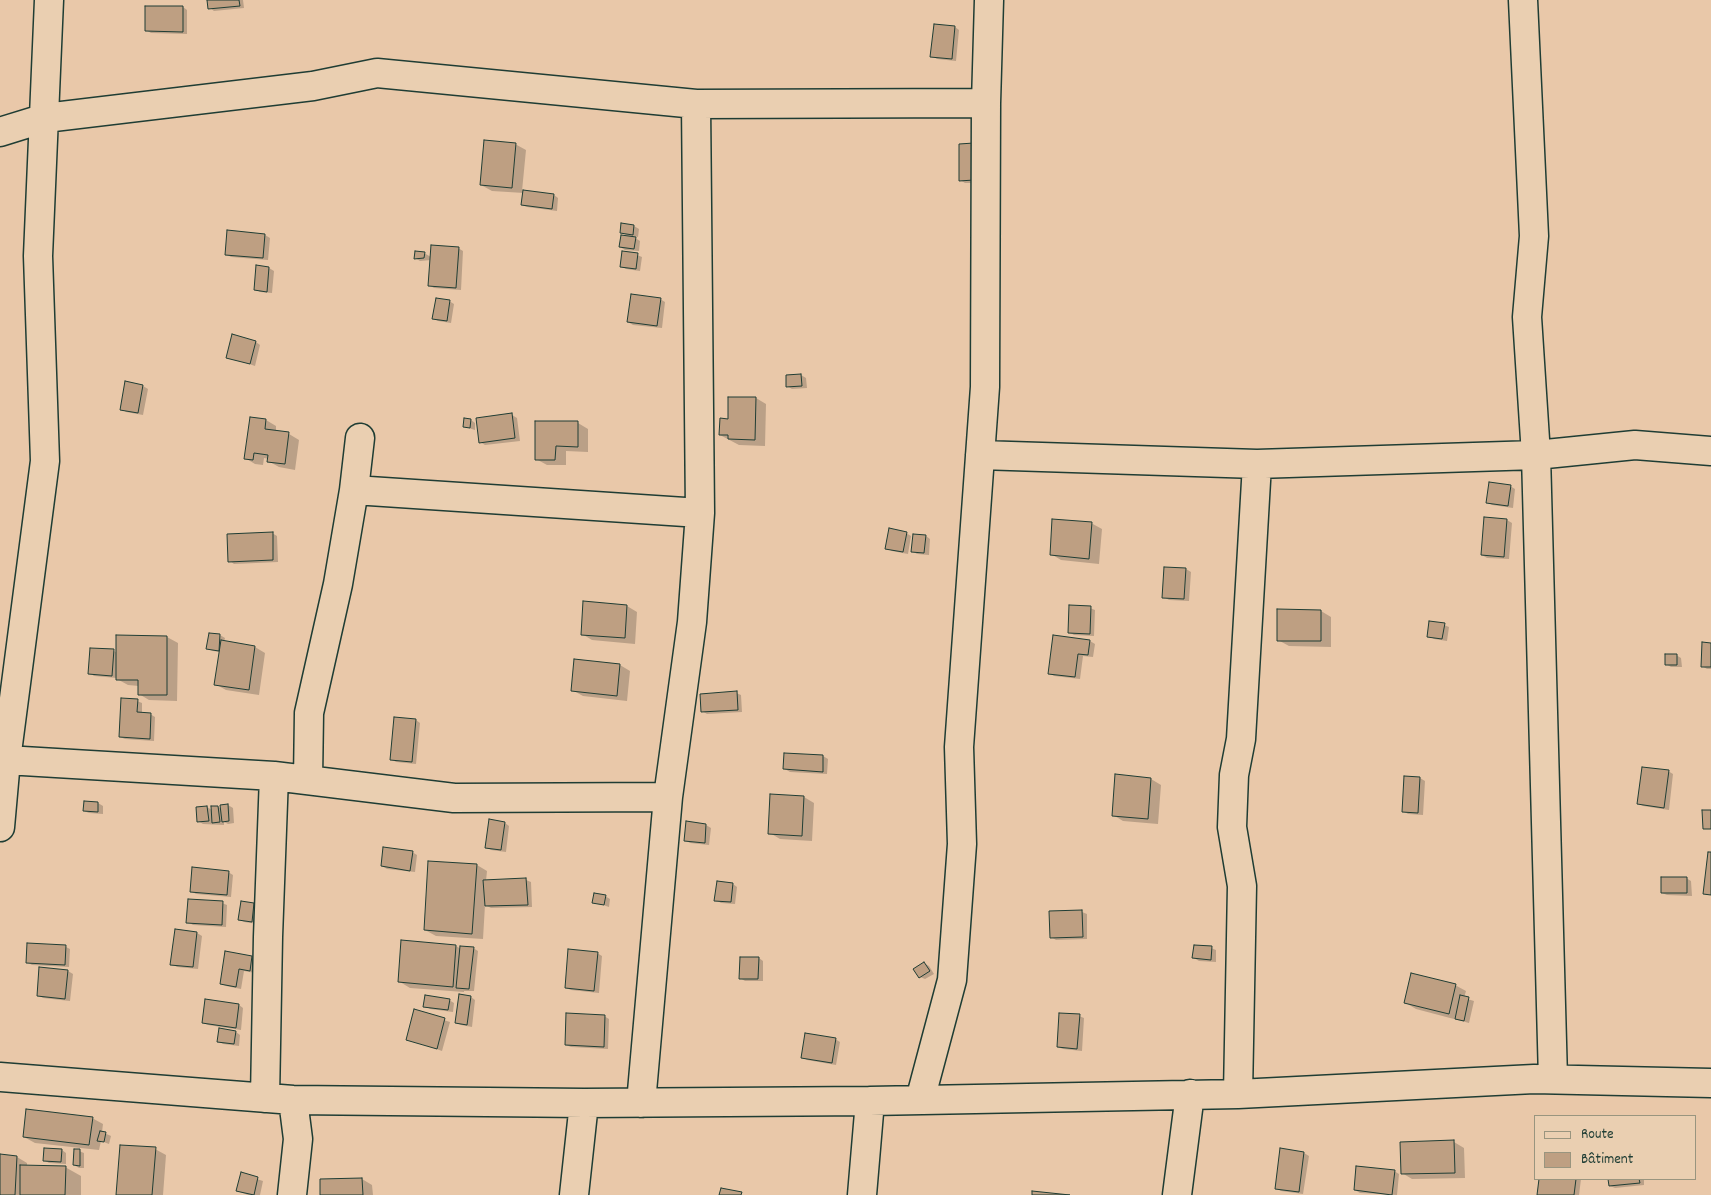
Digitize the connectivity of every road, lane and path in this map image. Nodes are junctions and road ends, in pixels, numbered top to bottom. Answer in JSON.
{"nodes":[{"id":1,"x":49,"y":0,"type":"edge"},
{"id":2,"x":989,"y":0,"type":"edge"},
{"id":3,"x":1522,"y":0,"type":"edge"},
{"id":4,"x":986,"y":103,"type":"junction"},
{"id":5,"x":696,"y":104,"type":"junction"},
{"id":6,"x":44,"y":118,"type":"junction"},
{"id":7,"x":0,"y":132,"type":"edge"},
{"id":8,"x":360,"y":438,"type":"dead end"},
{"id":9,"x":1711,"y":452,"type":"edge"},
{"id":10,"x":1536,"y":455,"type":"junction"},
{"id":11,"x":980,"y":456,"type":"junction"},
{"id":12,"x":1257,"y":464,"type":"junction"},
{"id":13,"x":354,"y":490,"type":"junction"},
{"id":14,"x":700,"y":513,"type":"junction"},
{"id":15,"x":6,"y":760,"type":"junction"},
{"id":16,"x":274,"y":776,"type":"junction"},
{"id":17,"x":308,"y":780,"type":"junction"},
{"id":18,"x":668,"y":797,"type":"junction"},
{"id":19,"x":0,"y":827,"type":"edge"},
{"id":20,"x":0,"y":1077,"type":"edge"},
{"id":21,"x":1553,"y":1079,"type":"junction"},
{"id":22,"x":1711,"y":1082,"type":"edge"},
{"id":23,"x":1190,"y":1094,"type":"junction"},
{"id":24,"x":1238,"y":1094,"type":"junction"},
{"id":25,"x":266,"y":1098,"type":"junction"},
{"id":26,"x":293,"y":1100,"type":"junction"},
{"id":27,"x":920,"y":1100,"type":"junction"},
{"id":28,"x":870,"y":1101,"type":"junction"},
{"id":29,"x":584,"y":1103,"type":"junction"},
{"id":30,"x":640,"y":1103,"type":"junction"},
{"id":31,"x":292,"y":1195,"type":"edge"},
{"id":32,"x":574,"y":1195,"type":"edge"},
{"id":33,"x":862,"y":1195,"type":"edge"},
{"id":34,"x":1177,"y":1195,"type":"edge"}],
"edges":[{"from":1,"to":6,"type":"street"},
{"from":2,"to":4,"type":"street"},
{"from":3,"to":10,"type":"street"},
{"from":4,"to":5,"type":"street"},
{"from":4,"to":11,"type":"street"},
{"from":5,"to":6,"type":"street"},
{"from":5,"to":14,"type":"street"},
{"from":6,"to":7,"type":"street"},
{"from":6,"to":15,"type":"street"},
{"from":8,"to":13,"type":"street"},
{"from":9,"to":10,"type":"street"},
{"from":10,"to":12,"type":"street"},
{"from":10,"to":21,"type":"street"},
{"from":11,"to":12,"type":"street"},
{"from":11,"to":27,"type":"street"},
{"from":12,"to":24,"type":"street"},
{"from":13,"to":14,"type":"street"},
{"from":13,"to":17,"type":"street"},
{"from":14,"to":18,"type":"street"},
{"from":15,"to":16,"type":"street"},
{"from":15,"to":19,"type":"street"},
{"from":16,"to":17,"type":"street"},
{"from":16,"to":25,"type":"street"},
{"from":17,"to":18,"type":"street"},
{"from":18,"to":30,"type":"street"},
{"from":20,"to":25,"type":"street"},
{"from":21,"to":22,"type":"street"},
{"from":21,"to":24,"type":"street"},
{"from":23,"to":24,"type":"street"},
{"from":23,"to":27,"type":"street"},
{"from":23,"to":34,"type":"street"},
{"from":25,"to":26,"type":"street"},
{"from":26,"to":29,"type":"street"},
{"from":26,"to":31,"type":"street"},
{"from":27,"to":28,"type":"street"},
{"from":28,"to":30,"type":"street"},
{"from":28,"to":33,"type":"street"},
{"from":29,"to":30,"type":"street"},
{"from":29,"to":32,"type":"street"}]}
